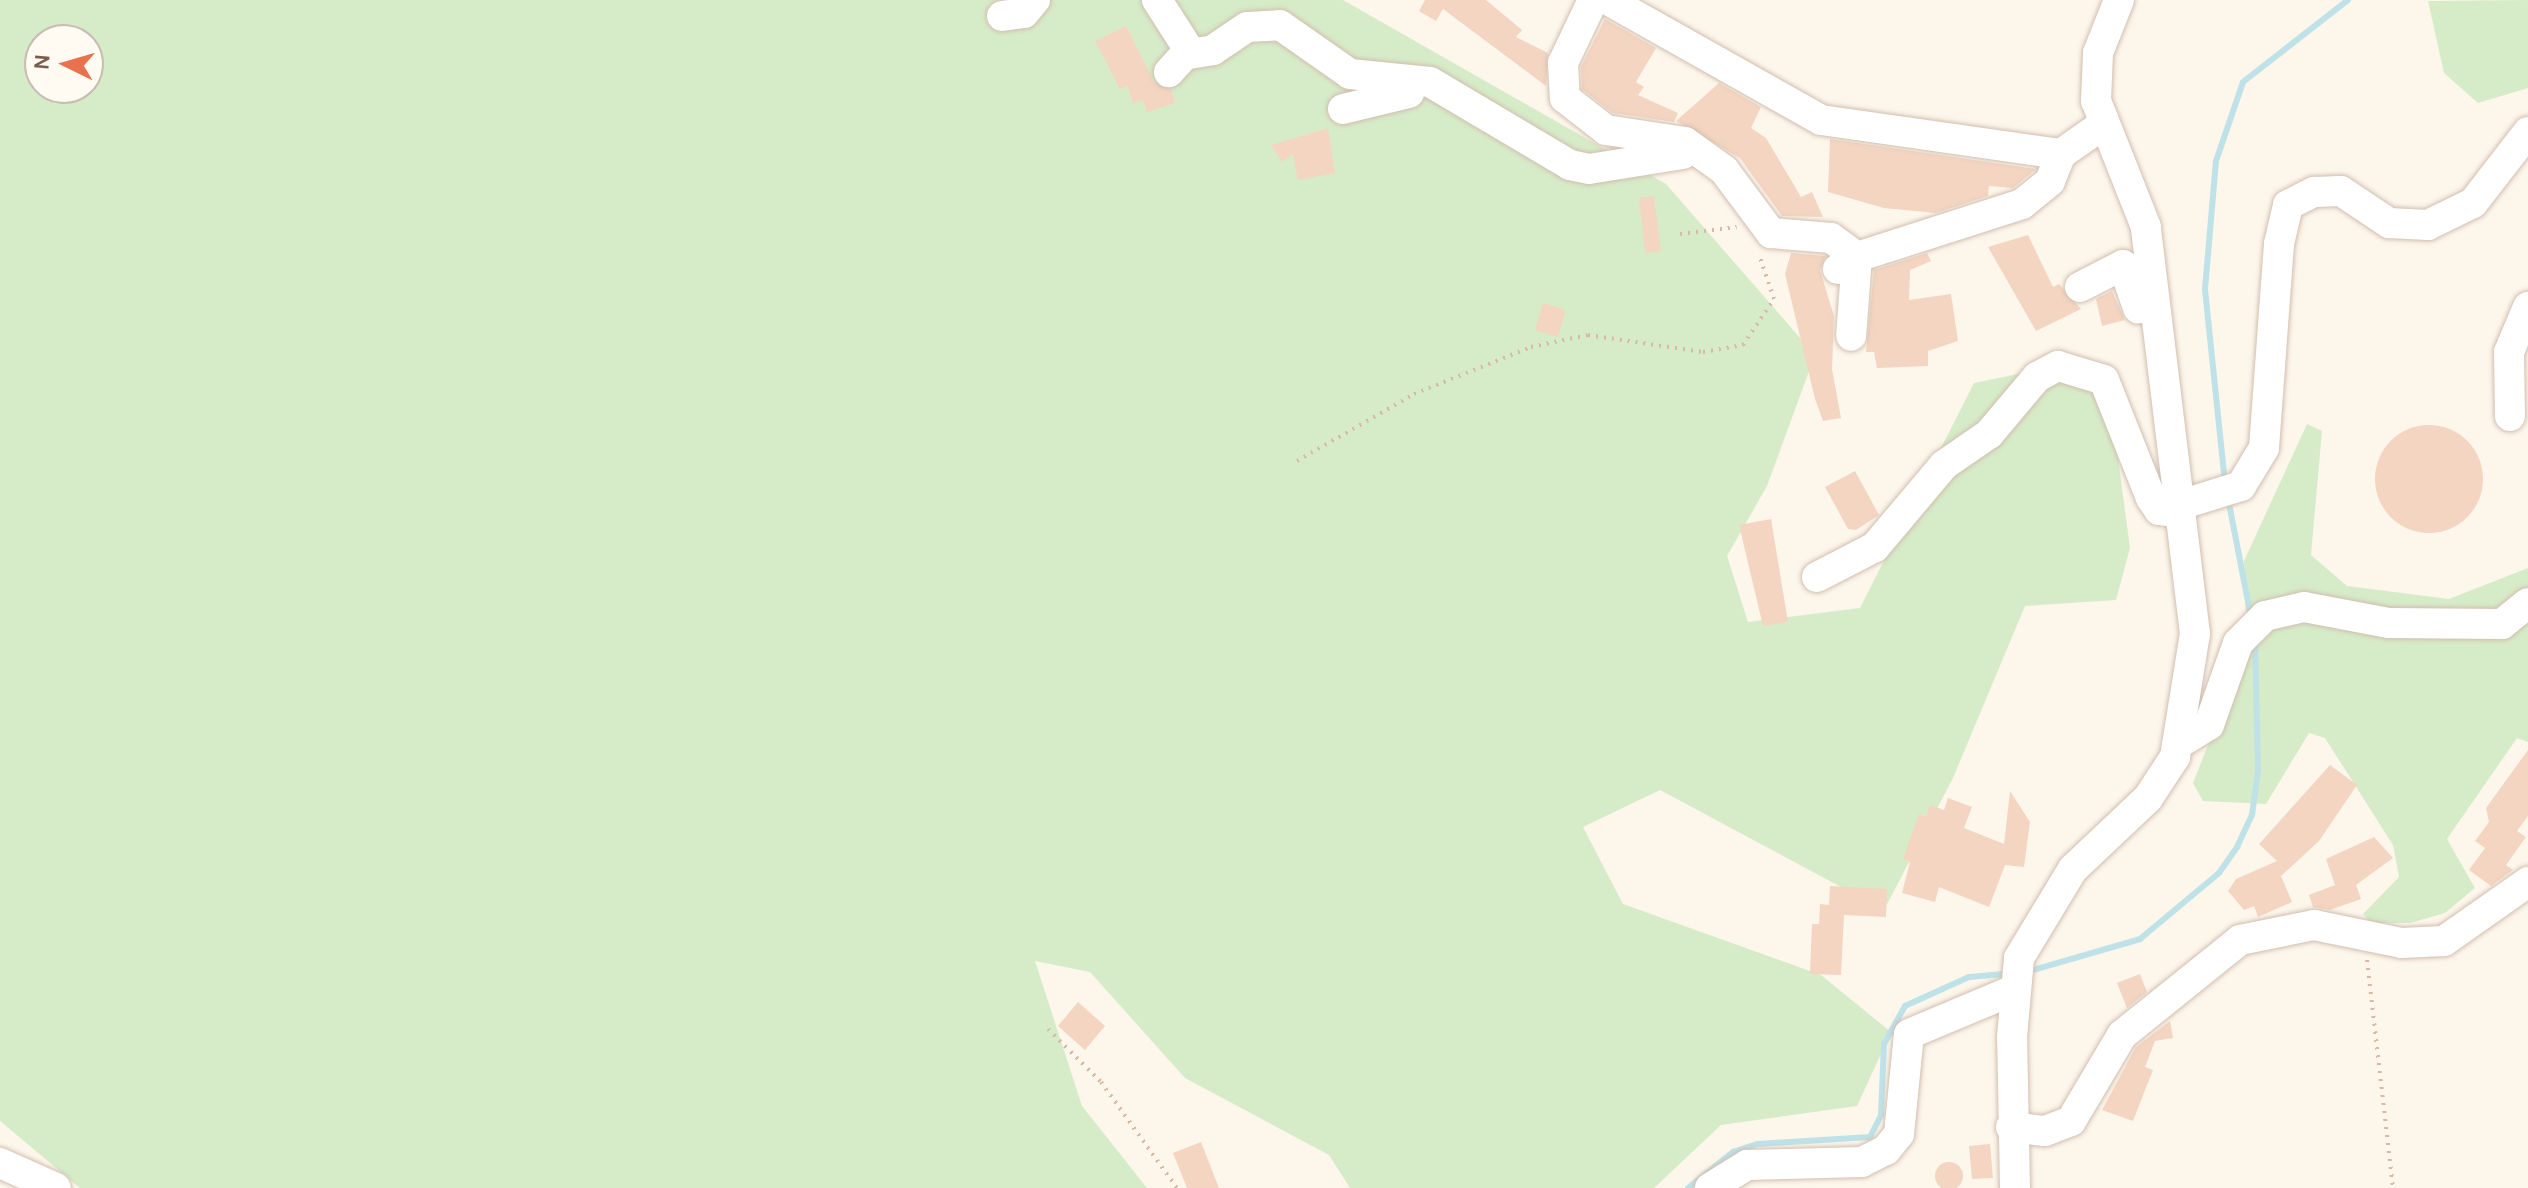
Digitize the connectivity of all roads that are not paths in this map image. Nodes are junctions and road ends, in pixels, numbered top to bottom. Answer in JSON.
{"nodes":[{"id":1,"x":1035,"y":0,"type":"edge"},
{"id":2,"x":1157,"y":0,"type":"edge"},
{"id":3,"x":1593,"y":0,"type":"edge"},
{"id":4,"x":1608,"y":0,"type":"edge"},
{"id":5,"x":2119,"y":0,"type":"edge"},
{"id":6,"x":1002,"y":16,"type":"dead end"},
{"id":7,"x":1455,"y":99,"type":"junction"},
{"id":8,"x":1343,"y":109,"type":"dead end"},
{"id":9,"x":2101,"y":126,"type":"junction"},
{"id":10,"x":2528,"y":132,"type":"edge"},
{"id":11,"x":1701,"y":152,"type":"junction"},
{"id":12,"x":2061,"y":154,"type":"junction"},
{"id":13,"x":1848,"y":263,"type":"junction"},
{"id":14,"x":2080,"y":287,"type":"dead end"},
{"id":15,"x":2528,"y":307,"type":"edge"},
{"id":16,"x":2156,"y":310,"type":"junction"},
{"id":17,"x":1851,"y":336,"type":"dead end"},
{"id":18,"x":2510,"y":416,"type":"dead end"},
{"id":19,"x":2180,"y":509,"type":"junction"},
{"id":20,"x":1817,"y":577,"type":"dead end"},
{"id":21,"x":2528,"y":603,"type":"edge"},
{"id":22,"x":2178,"y":744,"type":"junction"},
{"id":23,"x":2528,"y":882,"type":"edge"},
{"id":24,"x":2018,"y":974,"type":"junction"},
{"id":25,"x":2011,"y":1127,"type":"junction"},
{"id":26,"x":0,"y":1163,"type":"edge"},
{"id":27,"x":56,"y":1188,"type":"edge"},
{"id":28,"x":1710,"y":1188,"type":"edge"},
{"id":29,"x":2015,"y":1188,"type":"edge"}],
"edges":[{"from":1,"to":6,"type":"street"},
{"from":2,"to":7,"type":"street"},
{"from":3,"to":11,"type":"street"},
{"from":4,"to":12,"type":"street"},
{"from":5,"to":9,"type":"street"},
{"from":7,"to":8,"type":"street"},
{"from":7,"to":11,"type":"street"},
{"from":9,"to":12,"type":"street"},
{"from":9,"to":16,"type":"street"},
{"from":10,"to":19,"type":"street"},
{"from":11,"to":13,"type":"street"},
{"from":12,"to":13,"type":"street"},
{"from":13,"to":17,"type":"street"},
{"from":14,"to":16,"type":"street"},
{"from":15,"to":18,"type":"street"},
{"from":16,"to":19,"type":"street"},
{"from":19,"to":20,"type":"street"},
{"from":19,"to":22,"type":"street"},
{"from":21,"to":22,"type":"street"},
{"from":22,"to":24,"type":"street"},
{"from":23,"to":25,"type":"street"},
{"from":24,"to":25,"type":"street"},
{"from":24,"to":28,"type":"street"},
{"from":25,"to":29,"type":"street"},
{"from":26,"to":27,"type":"street"}]}
